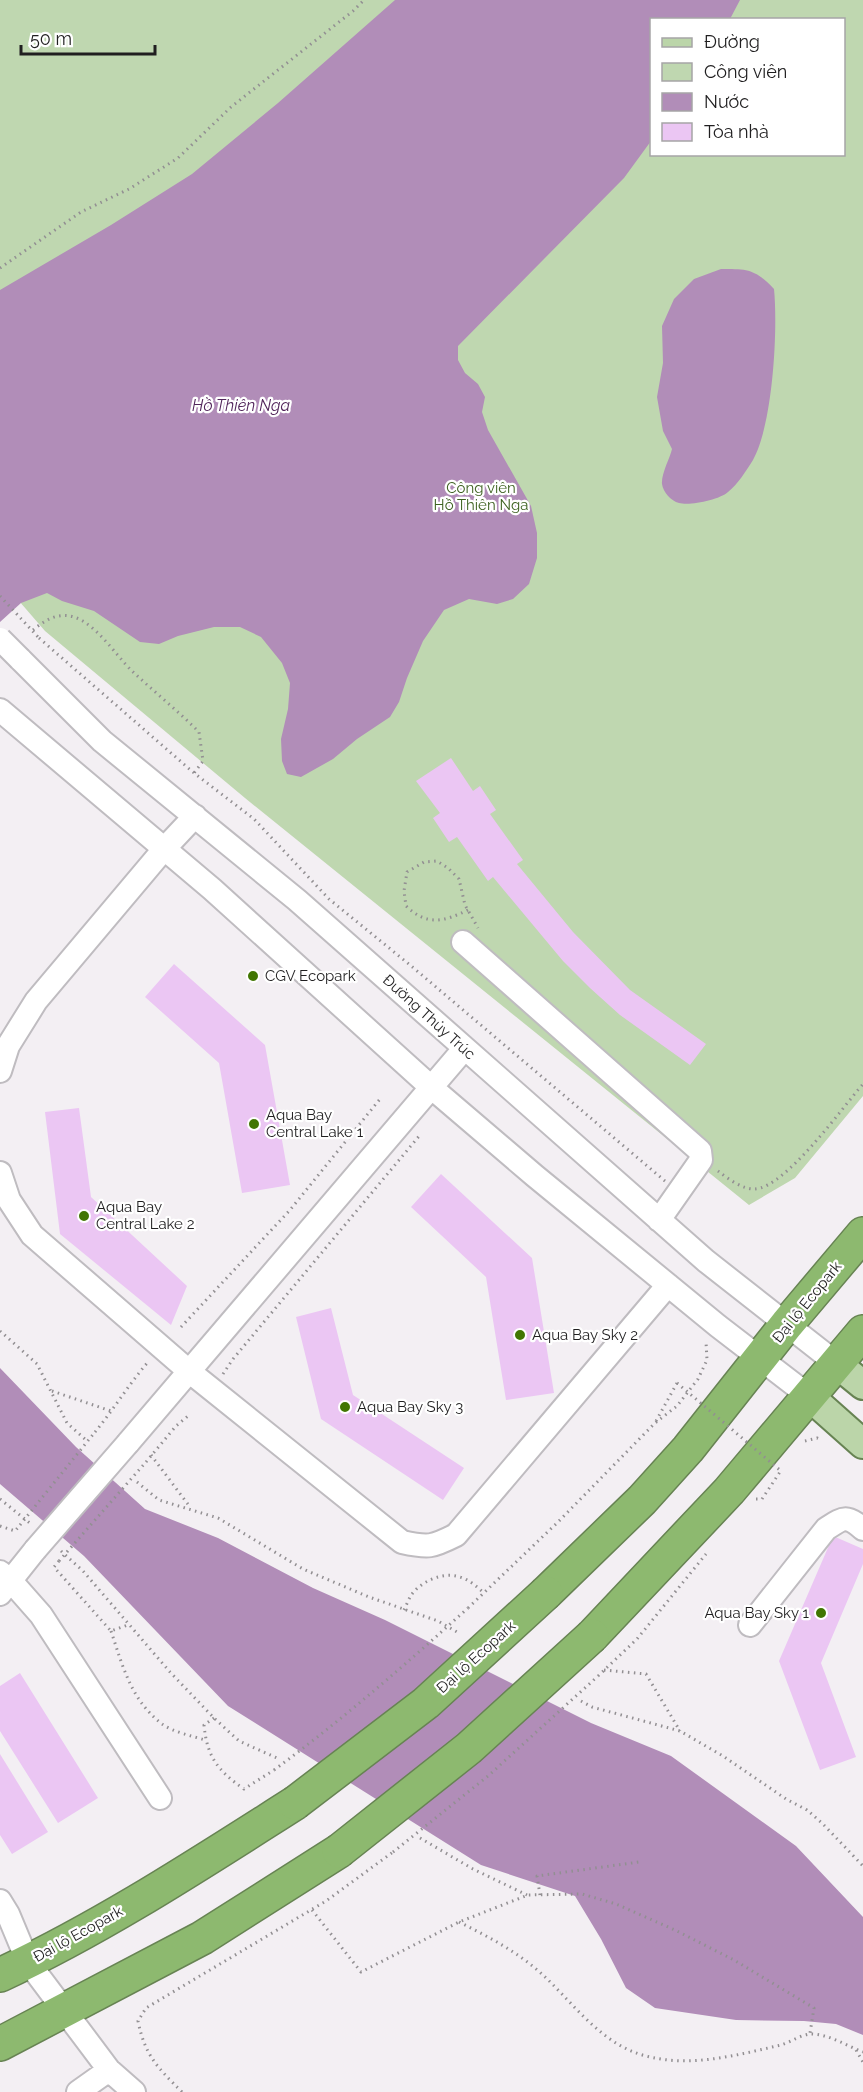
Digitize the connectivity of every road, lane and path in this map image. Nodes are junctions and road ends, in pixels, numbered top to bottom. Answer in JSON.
{"nodes":[{"id":1,"x":364,"y":0,"type":"edge"},
{"id":2,"x":0,"y":268,"type":"edge"},
{"id":3,"x":0,"y":596,"type":"edge"},
{"id":4,"x":33,"y":630,"type":"dead end"},
{"id":5,"x":0,"y":639,"type":"edge"},
{"id":6,"x":0,"y":711,"type":"edge"},
{"id":7,"x":194,"y":773,"type":"junction"},
{"id":8,"x":195,"y":816,"type":"junction"},
{"id":9,"x":164,"y":849,"type":"junction"},
{"id":10,"x":468,"y":910,"type":"junction"},
{"id":11,"x":486,"y":935,"type":"dead end"},
{"id":12,"x":463,"y":942,"type":"dead end"},
{"id":13,"x":464,"y":1049,"type":"junction"},
{"id":14,"x":0,"y":1071,"type":"edge"},
{"id":15,"x":863,"y":1084,"type":"edge"},
{"id":16,"x":432,"y":1088,"type":"junction"},
{"id":17,"x":380,"y":1099,"type":"dead end"},
{"id":18,"x":420,"y":1136,"type":"dead end"},
{"id":19,"x":716,"y":1170,"type":"dead end"},
{"id":20,"x":0,"y":1173,"type":"edge"},
{"id":21,"x":678,"y":1192,"type":"junction"},
{"id":22,"x":659,"y":1220,"type":"junction"},
{"id":23,"x":863,"y":1234,"type":"edge"},
{"id":24,"x":668,"y":1285,"type":"junction"},
{"id":25,"x":788,"y":1324,"type":"junction"},
{"id":26,"x":181,"y":1327,"type":"dead end"},
{"id":27,"x":0,"y":1331,"type":"edge"},
{"id":28,"x":863,"y":1332,"type":"edge"},
{"id":29,"x":703,"y":1335,"type":"dead end"},
{"id":30,"x":151,"y":1358,"type":"dead end"},
{"id":31,"x":761,"y":1359,"type":"junction"},
{"id":32,"x":836,"y":1363,"type":"junction"},
{"id":33,"x":190,"y":1372,"type":"junction"},
{"id":34,"x":220,"y":1378,"type":"dead end"},
{"id":35,"x":863,"y":1385,"type":"edge"},
{"id":36,"x":50,"y":1390,"type":"junction"},
{"id":37,"x":809,"y":1396,"type":"junction"},
{"id":38,"x":111,"y":1412,"type":"junction"},
{"id":39,"x":188,"y":1416,"type":"dead end"},
{"id":40,"x":655,"y":1423,"type":"junction"},
{"id":41,"x":85,"y":1439,"type":"dead end"},
{"id":42,"x":825,"y":1440,"type":"dead end"},
{"id":43,"x":803,"y":1441,"type":"dead end"},
{"id":44,"x":863,"y":1444,"type":"edge"},
{"id":45,"x":151,"y":1455,"type":"junction"},
{"id":46,"x":782,"y":1464,"type":"dead end"},
{"id":47,"x":137,"y":1482,"type":"dead end"},
{"id":48,"x":766,"y":1482,"type":"dead end"},
{"id":49,"x":759,"y":1491,"type":"dead end"},
{"id":50,"x":0,"y":1499,"type":"edge"},
{"id":51,"x":191,"y":1509,"type":"junction"},
{"id":52,"x":0,"y":1526,"type":"edge"},
{"id":53,"x":33,"y":1526,"type":"dead end"},
{"id":54,"x":863,"y":1529,"type":"edge"},
{"id":55,"x":58,"y":1549,"type":"dead end"},
{"id":56,"x":709,"y":1551,"type":"dead end"},
{"id":57,"x":4,"y":1583,"type":"edge"},
{"id":58,"x":484,"y":1593,"type":"junction"},
{"id":59,"x":404,"y":1610,"type":"junction"},
{"id":60,"x":129,"y":1625,"type":"junction"},
{"id":61,"x":750,"y":1625,"type":"dead end"},
{"id":62,"x":111,"y":1631,"type":"junction"},
{"id":63,"x":457,"y":1632,"type":"dead end"},
{"id":64,"x":604,"y":1670,"type":"junction"},
{"id":65,"x":581,"y":1701,"type":"dead end"},
{"id":66,"x":214,"y":1718,"type":"junction"},
{"id":67,"x":680,"y":1731,"type":"junction"},
{"id":68,"x":206,"y":1740,"type":"junction"},
{"id":69,"x":277,"y":1758,"type":"dead end"},
{"id":70,"x":160,"y":1798,"type":"dead end"},
{"id":71,"x":420,"y":1838,"type":"dead end"},
{"id":72,"x":639,"y":1862,"type":"dead end"},
{"id":73,"x":863,"y":1866,"type":"edge"},
{"id":74,"x":528,"y":1895,"type":"junction"},
{"id":75,"x":540,"y":1895,"type":"junction"},
{"id":76,"x":0,"y":1901,"type":"edge"},
{"id":77,"x":312,"y":1910,"type":"junction"},
{"id":78,"x":459,"y":1922,"type":"junction"},
{"id":79,"x":0,"y":1940,"type":"edge"},
{"id":80,"x":14,"y":1968,"type":"edge"},
{"id":81,"x":64,"y":2011,"type":"junction"},
{"id":82,"x":810,"y":2033,"type":"junction"},
{"id":83,"x":0,"y":2044,"type":"edge"},
{"id":84,"x":855,"y":2049,"type":"junction"},
{"id":85,"x":863,"y":2052,"type":"edge"},
{"id":86,"x":863,"y":2062,"type":"edge"},
{"id":87,"x":109,"y":2070,"type":"junction"},
{"id":88,"x":78,"y":2092,"type":"edge"},
{"id":89,"x":134,"y":2092,"type":"edge"},
{"id":90,"x":182,"y":2092,"type":"edge"}],
"edges":[{"from":1,"to":2,"type":"path"},
{"from":3,"to":7,"type":"path","bridge":true},
{"from":4,"to":7,"type":"path"},
{"from":5,"to":8,"type":"street","name":"Đường Thủy Trúc","bridge":true},
{"from":6,"to":9,"type":"street"},
{"from":7,"to":21,"type":"path"},
{"from":8,"to":9,"type":"street"},
{"from":8,"to":13,"type":"street","name":"Đường Thủy Trúc"},
{"from":9,"to":14,"type":"street"},
{"from":9,"to":16,"type":"street"},
{"from":10,"to":10,"type":"path"},
{"from":10,"to":11,"type":"path"},
{"from":12,"to":21,"type":"street"},
{"from":13,"to":16,"type":"street"},
{"from":13,"to":22,"type":"street","name":"Đường Thủy Trúc"},
{"from":15,"to":19,"type":"path"},
{"from":16,"to":24,"type":"street"},
{"from":16,"to":33,"type":"street"},
{"from":17,"to":26,"type":"path"},
{"from":18,"to":34,"type":"path"},
{"from":20,"to":33,"type":"street"},
{"from":21,"to":22,"type":"street"},
{"from":22,"to":25,"type":"street","name":"Đường Thủy Trúc"},
{"from":23,"to":25,"type":"highway","name":"Đại lộ Ecopark"},
{"from":24,"to":31,"type":"street"},
{"from":24,"to":33,"type":"street"},
{"from":25,"to":31,"type":"highway","name":"Đại lộ Ecopark"},
{"from":25,"to":32,"type":"street","name":"Đường Thủy Trúc"},
{"from":27,"to":36,"type":"path"},
{"from":28,"to":32,"type":"highway"},
{"from":29,"to":40,"type":"path"},
{"from":30,"to":38,"type":"path"},
{"from":31,"to":37,"type":"street"},
{"from":31,"to":80,"type":"highway","name":"Đại lộ Ecopark","bridge":true},
{"from":32,"to":35,"type":"main road"},
{"from":32,"to":37,"type":"highway"},
{"from":33,"to":57,"type":"street","bridge":true},
{"from":36,"to":38,"type":"path"},
{"from":36,"to":41,"type":"path"},
{"from":37,"to":44,"type":"main road"},
{"from":37,"to":81,"type":"highway","bridge":true},
{"from":38,"to":52,"type":"path","bridge":true},
{"from":39,"to":45,"type":"path"},
{"from":40,"to":49,"type":"path","bridge":true},
{"from":40,"to":58,"type":"path"},
{"from":42,"to":43,"type":"path"},
{"from":45,"to":51,"type":"path"},
{"from":45,"to":62,"type":"path","bridge":true},
{"from":46,"to":48,"type":"path"},
{"from":47,"to":51,"type":"path"},
{"from":50,"to":53,"type":"path"},
{"from":51,"to":59,"type":"path"},
{"from":54,"to":61,"type":"street"},
{"from":55,"to":60,"type":"path"},
{"from":56,"to":64,"type":"path"},
{"from":57,"to":70,"type":"street"},
{"from":58,"to":59,"type":"path"},
{"from":58,"to":68,"type":"path","bridge":true},
{"from":59,"to":63,"type":"path"},
{"from":60,"to":62,"type":"path"},
{"from":60,"to":66,"type":"path"},
{"from":62,"to":68,"type":"path"},
{"from":64,"to":67,"type":"path"},
{"from":64,"to":77,"type":"path","bridge":true},
{"from":65,"to":67,"type":"path"},
{"from":66,"to":68,"type":"path"},
{"from":66,"to":69,"type":"path"},
{"from":67,"to":73,"type":"path"},
{"from":71,"to":74,"type":"path"},
{"from":72,"to":75,"type":"path"},
{"from":74,"to":75,"type":"path"},
{"from":74,"to":78,"type":"path"},
{"from":75,"to":82,"type":"path"},
{"from":76,"to":80,"type":"street"},
{"from":77,"to":78,"type":"path"},
{"from":77,"to":90,"type":"path"},
{"from":78,"to":82,"type":"path"},
{"from":79,"to":80,"type":"street"},
{"from":80,"to":81,"type":"street"},
{"from":81,"to":83,"type":"highway"},
{"from":81,"to":87,"type":"street"},
{"from":82,"to":84,"type":"path"},
{"from":84,"to":85,"type":"path"},
{"from":84,"to":86,"type":"path"},
{"from":87,"to":88,"type":"street"},
{"from":87,"to":89,"type":"street"}]}
